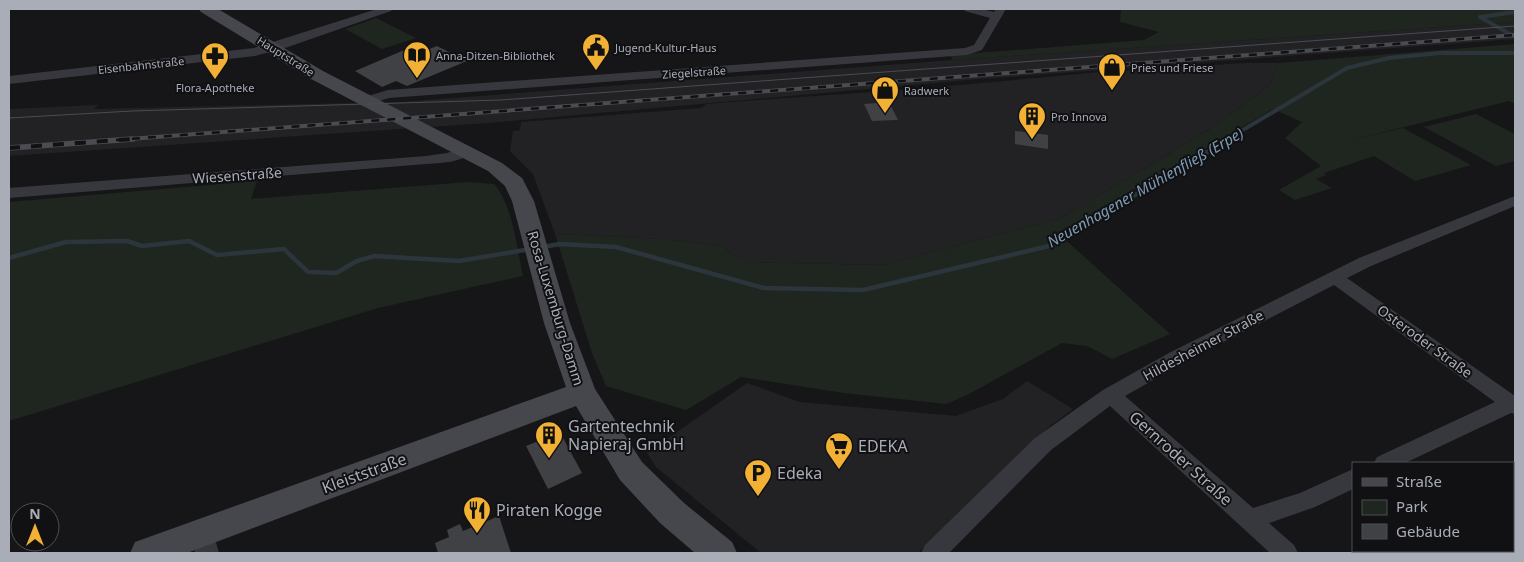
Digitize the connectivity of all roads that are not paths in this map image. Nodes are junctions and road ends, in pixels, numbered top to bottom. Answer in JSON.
{"nodes":[{"id":1,"x":207,"y":9,"type":"edge"},
{"id":2,"x":387,"y":9,"type":"edge"},
{"id":3,"x":969,"y":9,"type":"edge"},
{"id":4,"x":999,"y":12,"type":"edge"},
{"id":5,"x":273,"y":48,"type":"junction"},
{"id":6,"x":9,"y":80,"type":"edge"},
{"id":7,"x":366,"y":101,"type":"junction"},
{"id":8,"x":465,"y":150,"type":"junction"},
{"id":9,"x":9,"y":193,"type":"edge"},
{"id":10,"x":1515,"y":201,"type":"edge"},
{"id":11,"x":1334,"y":277,"type":"junction"},
{"id":12,"x":582,"y":392,"type":"junction"},
{"id":13,"x":1110,"y":395,"type":"junction"},
{"id":14,"x":1514,"y":404,"type":"edge"},
{"id":15,"x":1387,"y":462,"type":"edge"},
{"id":16,"x":1352,"y":478,"type":"edge"},
{"id":17,"x":1252,"y":522,"type":"junction"},
{"id":18,"x":205,"y":543,"type":"edge"},
{"id":19,"x":147,"y":553,"type":"edge"},
{"id":20,"x":720,"y":553,"type":"edge"},
{"id":21,"x":933,"y":553,"type":"edge"},
{"id":22,"x":1286,"y":553,"type":"edge"}],
"edges":[{"from":1,"to":5,"type":"main road","name":"Hauptstraße"},
{"from":2,"to":5,"type":"street","name":"Eisenbahnstraße"},
{"from":3,"to":4,"type":"street"},
{"from":4,"to":7,"type":"street","name":"Ziegelstraße"},
{"from":5,"to":6,"type":"street","name":"Eisenbahnstraße"},
{"from":5,"to":7,"type":"main road","name":"Hauptstraße"},
{"from":7,"to":8,"type":"main road","name":"Rosa-Luxemburg-Damm"},
{"from":8,"to":9,"type":"street","name":"Wiesenstraße"},
{"from":8,"to":12,"type":"main road","name":"Rosa-Luxemburg-Damm"},
{"from":10,"to":11,"type":"street","name":"Hildesheimer Straße"},
{"from":11,"to":13,"type":"street","name":"Hildesheimer Straße"},
{"from":11,"to":14,"type":"street","name":"Osteroder Straße"},
{"from":12,"to":18,"type":"main road","name":"Kleiststraße"},
{"from":12,"to":20,"type":"main road","name":"Rosa-Luxemburg-Damm"},
{"from":13,"to":17,"type":"street","name":"Gernroder Straße"},
{"from":13,"to":21,"type":"street","name":"Hildesheimer Straße"},
{"from":14,"to":15,"type":"street"},
{"from":16,"to":17,"type":"street"},
{"from":17,"to":22,"type":"street","name":"Gernroder Straße"},
{"from":18,"to":19,"type":"main road","name":"Kleiststraße"}]}
